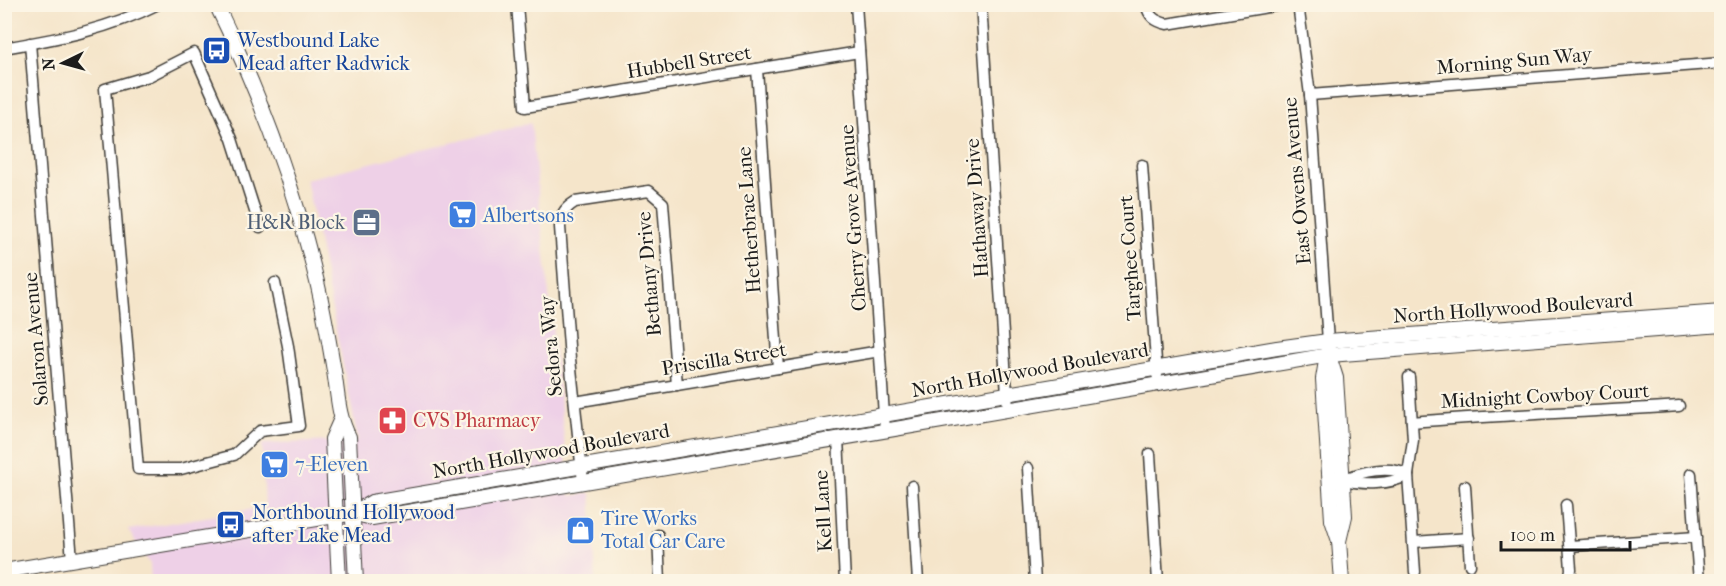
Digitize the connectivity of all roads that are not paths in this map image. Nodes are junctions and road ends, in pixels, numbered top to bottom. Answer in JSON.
{"nodes":[{"id":1,"x":158,"y":4,"type":"edge"},
{"id":2,"x":216,"y":4,"type":"edge"},
{"id":3,"x":517,"y":4,"type":"edge"},
{"id":4,"x":856,"y":4,"type":"edge"},
{"id":5,"x":981,"y":4,"type":"edge"},
{"id":6,"x":1146,"y":4,"type":"edge"},
{"id":7,"x":1286,"y":4,"type":"edge"},
{"id":8,"x":1298,"y":4,"type":"edge"},
{"id":9,"x":30,"y":43,"type":"junction"},
{"id":10,"x":4,"y":48,"type":"edge"},
{"id":11,"x":859,"y":52,"type":"junction"},
{"id":12,"x":1722,"y":63,"type":"edge"},
{"id":13,"x":757,"y":69,"type":"junction"},
{"id":14,"x":1310,"y":95,"type":"junction"},
{"id":15,"x":1142,"y":165,"type":"dead end"},
{"id":16,"x":566,"y":207,"type":"joint"},
{"id":17,"x":260,"y":227,"type":"dead end"},
{"id":18,"x":275,"y":283,"type":"dead end"},
{"id":19,"x":1722,"y":312,"type":"edge"},
{"id":20,"x":1722,"y":326,"type":"edge"},
{"id":21,"x":1328,"y":348,"type":"junction"},
{"id":22,"x":880,"y":351,"type":"junction"},
{"id":23,"x":778,"y":368,"type":"junction"},
{"id":24,"x":1156,"y":368,"type":"junction"},
{"id":25,"x":1410,"y":378,"type":"dead end"},
{"id":26,"x":1158,"y":384,"type":"junction"},
{"id":27,"x":677,"y":385,"type":"junction"},
{"id":28,"x":1007,"y":393,"type":"junction"},
{"id":29,"x":574,"y":402,"type":"junction"},
{"id":30,"x":1679,"y":405,"type":"dead end"},
{"id":31,"x":1008,"y":409,"type":"junction"},
{"id":32,"x":884,"y":414,"type":"junction"},
{"id":33,"x":340,"y":421,"type":"junction"},
{"id":34,"x":1412,"y":422,"type":"junction"},
{"id":35,"x":885,"y":430,"type":"junction"},
{"id":36,"x":838,"y":438,"type":"junction"},
{"id":37,"x":1150,"y":454,"type":"dead end"},
{"id":38,"x":582,"y":466,"type":"junction"},
{"id":39,"x":1028,"y":468,"type":"dead end"},
{"id":40,"x":1691,"y":474,"type":"dead end"},
{"id":41,"x":1408,"y":475,"type":"junction"},
{"id":42,"x":1343,"y":480,"type":"junction"},
{"id":43,"x":583,"y":482,"type":"junction"},
{"id":44,"x":479,"y":483,"type":"junction"},
{"id":45,"x":912,"y":486,"type":"dead end"},
{"id":46,"x":1465,"y":486,"type":"dead end"},
{"id":47,"x":481,"y":500,"type":"junction"},
{"id":48,"x":1566,"y":505,"type":"dead end"},
{"id":49,"x":353,"y":513,"type":"junction"},
{"id":50,"x":336,"y":516,"type":"junction"},
{"id":51,"x":658,"y":535,"type":"dead end"},
{"id":52,"x":1696,"y":537,"type":"junction"},
{"id":53,"x":1469,"y":538,"type":"junction"},
{"id":54,"x":1339,"y":541,"type":"junction"},
{"id":55,"x":1414,"y":542,"type":"junction"},
{"id":56,"x":1570,"y":546,"type":"junction"},
{"id":57,"x":72,"y":560,"type":"junction"},
{"id":58,"x":1470,"y":565,"type":"dead end"},
{"id":59,"x":4,"y":572,"type":"edge"},
{"id":60,"x":1415,"y":572,"type":"dead end"},
{"id":61,"x":339,"y":582,"type":"edge"},
{"id":62,"x":356,"y":582,"type":"edge"},
{"id":63,"x":660,"y":582,"type":"edge"},
{"id":64,"x":845,"y":582,"type":"edge"},
{"id":65,"x":918,"y":582,"type":"edge"},
{"id":66,"x":1035,"y":582,"type":"edge"},
{"id":67,"x":1158,"y":582,"type":"edge"},
{"id":68,"x":1342,"y":582,"type":"edge"},
{"id":69,"x":1569,"y":582,"type":"edge"},
{"id":70,"x":1699,"y":582,"type":"edge"}],
"edges":[{"from":1,"to":9,"type":"street"},
{"from":2,"to":33,"type":"main road"},
{"from":3,"to":13,"type":"street","name":"Hubbell Street"},
{"from":4,"to":11,"type":"street","name":"Cherry Grove Avenue"},
{"from":5,"to":28,"type":"street","name":"Hathaway Drive"},
{"from":6,"to":7,"type":"street"},
{"from":8,"to":14,"type":"street","name":"East Owens Avenue"},
{"from":9,"to":10,"type":"street"},
{"from":9,"to":57,"type":"street","name":"Solaron Avenue"},
{"from":11,"to":13,"type":"street","name":"Hubbell Street"},
{"from":11,"to":22,"type":"street","name":"Cherry Grove Avenue"},
{"from":12,"to":14,"type":"street","name":"Morning Sun Way"},
{"from":13,"to":23,"type":"street","name":"Hetherbrae Lane"},
{"from":14,"to":21,"type":"street","name":"East Owens Avenue"},
{"from":15,"to":24,"type":"street","name":"Targhee Court"},
{"from":16,"to":27,"type":"street","name":"Bethany Drive"},
{"from":16,"to":29,"type":"street","name":"Sedora Way"},
{"from":17,"to":18,"type":"street"},
{"from":19,"to":21,"type":"main road","name":"North Hollywood Boulevard"},
{"from":20,"to":21,"type":"main road","name":"North Hollywood Boulevard"},
{"from":21,"to":24,"type":"main road","name":"North Hollywood Boulevard"},
{"from":21,"to":26,"type":"main road","name":"North Hollywood Boulevard"},
{"from":21,"to":42,"type":"main road","name":"East Owens Avenue"},
{"from":21,"to":54,"type":"main road","name":"East Owens Avenue"},
{"from":22,"to":23,"type":"street","name":"Priscilla Street"},
{"from":22,"to":32,"type":"street","name":"Cherry Grove Avenue"},
{"from":23,"to":27,"type":"street","name":"Priscilla Street"},
{"from":24,"to":26,"type":"street","name":"Targhee Court"},
{"from":24,"to":28,"type":"main road","name":"North Hollywood Boulevard"},
{"from":25,"to":34,"type":"street"},
{"from":26,"to":31,"type":"main road","name":"North Hollywood Boulevard"},
{"from":27,"to":29,"type":"street","name":"Priscilla Street"},
{"from":28,"to":31,"type":"street","name":"Hathaway Drive"},
{"from":28,"to":32,"type":"main road","name":"North Hollywood Boulevard"},
{"from":29,"to":38,"type":"street","name":"Sedora Way"},
{"from":30,"to":34,"type":"street","name":"Midnight Cowboy Court"},
{"from":31,"to":35,"type":"main road","name":"North Hollywood Boulevard"},
{"from":32,"to":35,"type":"street","name":"Cherry Grove Avenue"},
{"from":32,"to":38,"type":"main road","name":"North Hollywood Boulevard"},
{"from":33,"to":49,"type":"main road"},
{"from":33,"to":50,"type":"main road"},
{"from":34,"to":41,"type":"street"},
{"from":35,"to":36,"type":"main road","name":"North Hollywood Boulevard"},
{"from":36,"to":43,"type":"main road","name":"North Hollywood Boulevard"},
{"from":36,"to":64,"type":"street","name":"Kell Lane"},
{"from":37,"to":67,"type":"street"},
{"from":38,"to":43,"type":"street","name":"Sedora Way"},
{"from":38,"to":44,"type":"main road","name":"North Hollywood Boulevard"},
{"from":39,"to":66,"type":"street"},
{"from":40,"to":52,"type":"street"},
{"from":41,"to":42,"type":"street"},
{"from":41,"to":55,"type":"street"},
{"from":42,"to":54,"type":"main road","name":"East Owens Avenue"},
{"from":43,"to":47,"type":"main road","name":"North Hollywood Boulevard"},
{"from":44,"to":47,"type":"main road"},
{"from":44,"to":49,"type":"main road","name":"North Hollywood Boulevard"},
{"from":45,"to":65,"type":"street"},
{"from":46,"to":53,"type":"street"},
{"from":47,"to":49,"type":"main road","name":"North Hollywood Boulevard"},
{"from":48,"to":56,"type":"street"},
{"from":49,"to":50,"type":"main road","name":"North Hollywood Boulevard"},
{"from":49,"to":62,"type":"main road"},
{"from":50,"to":57,"type":"main road","name":"North Hollywood Boulevard"},
{"from":50,"to":61,"type":"main road"},
{"from":51,"to":63,"type":"street"},
{"from":52,"to":56,"type":"street"},
{"from":52,"to":70,"type":"street"},
{"from":53,"to":55,"type":"street"},
{"from":53,"to":58,"type":"street"},
{"from":54,"to":68,"type":"main road","name":"East Owens Avenue"},
{"from":55,"to":60,"type":"street"},
{"from":56,"to":69,"type":"street"},
{"from":57,"to":59,"type":"main road","name":"North Hollywood Boulevard"}]}
